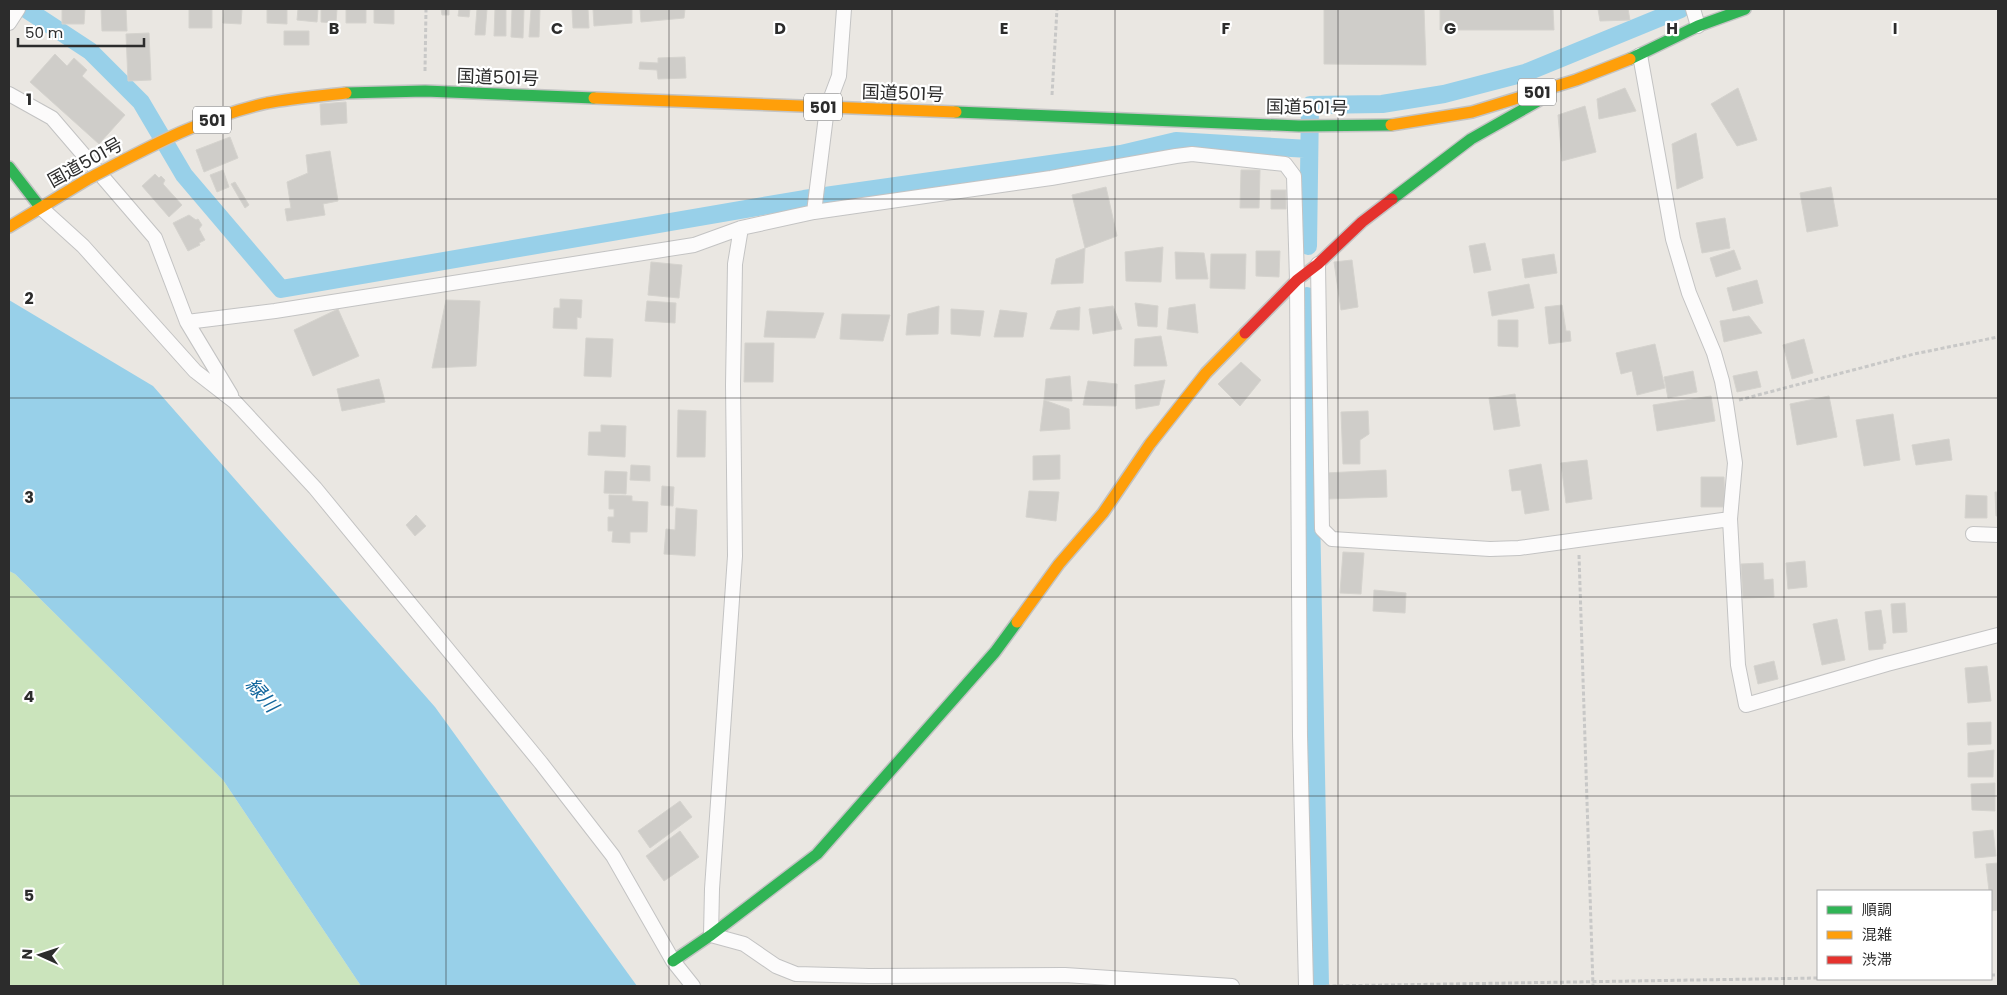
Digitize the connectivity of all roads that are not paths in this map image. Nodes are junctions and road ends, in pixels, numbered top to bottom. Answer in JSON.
{"nodes":[{"id":1,"x":844,"y":9,"type":"edge"},
{"id":2,"x":1745,"y":9,"type":"edge"},
{"id":3,"x":1695,"y":16,"type":"edge"},
{"id":4,"x":1640,"y":56,"type":"junction"},
{"id":5,"x":1576,"y":80,"type":"junction"},
{"id":6,"x":9,"y":94,"type":"edge"},
{"id":7,"x":827,"y":108,"type":"junction"},
{"id":8,"x":9,"y":167,"type":"edge"},
{"id":9,"x":815,"y":203,"type":"junction"},
{"id":10,"x":35,"y":210,"type":"junction"},
{"id":11,"x":9,"y":227,"type":"edge"},
{"id":12,"x":741,"y":228,"type":"junction"},
{"id":13,"x":1318,"y":264,"type":"junction"},
{"id":14,"x":1297,"y":280,"type":"junction"},
{"id":15,"x":187,"y":322,"type":"junction"},
{"id":16,"x":235,"y":402,"type":"junction"},
{"id":17,"x":1730,"y":519,"type":"junction"},
{"id":18,"x":1972,"y":534,"type":"dead end"},
{"id":19,"x":1998,"y":535,"type":"edge"},
{"id":20,"x":1998,"y":635,"type":"edge"},
{"id":21,"x":711,"y":935,"type":"junction"},
{"id":22,"x":673,"y":961,"type":"junction"},
{"id":23,"x":693,"y":986,"type":"edge"},
{"id":24,"x":1232,"y":986,"type":"edge"},
{"id":25,"x":1306,"y":986,"type":"edge"}],
"edges":[{"from":1,"to":7,"type":"street"},
{"from":2,"to":3,"type":"main road","name":"国道501号","number":"501"},
{"from":3,"to":4,"type":"main road","name":"国道501号","number":"501"},
{"from":4,"to":5,"type":"main road","name":"国道501号","number":"501"},
{"from":4,"to":17,"type":"street"},
{"from":5,"to":7,"type":"main road","name":"国道501号","number":"501"},
{"from":5,"to":13,"type":"main road"},
{"from":6,"to":15,"type":"street"},
{"from":7,"to":9,"type":"street"},
{"from":7,"to":10,"type":"main road","name":"国道501号","number":"501","bridge":true},
{"from":8,"to":10,"type":"main road"},
{"from":9,"to":12,"type":"street"},
{"from":9,"to":14,"type":"street"},
{"from":10,"to":11,"type":"main road","name":"国道501号","number":"501"},
{"from":10,"to":16,"type":"street"},
{"from":12,"to":15,"type":"street"},
{"from":12,"to":21,"type":"street"},
{"from":13,"to":14,"type":"main road"},
{"from":13,"to":17,"type":"street"},
{"from":14,"to":21,"type":"main road"},
{"from":14,"to":25,"type":"street"},
{"from":15,"to":16,"type":"street"},
{"from":16,"to":22,"type":"street"},
{"from":17,"to":20,"type":"street"},
{"from":18,"to":19,"type":"street"},
{"from":21,"to":22,"type":"main road"},
{"from":21,"to":24,"type":"street"},
{"from":22,"to":23,"type":"street"}]}
